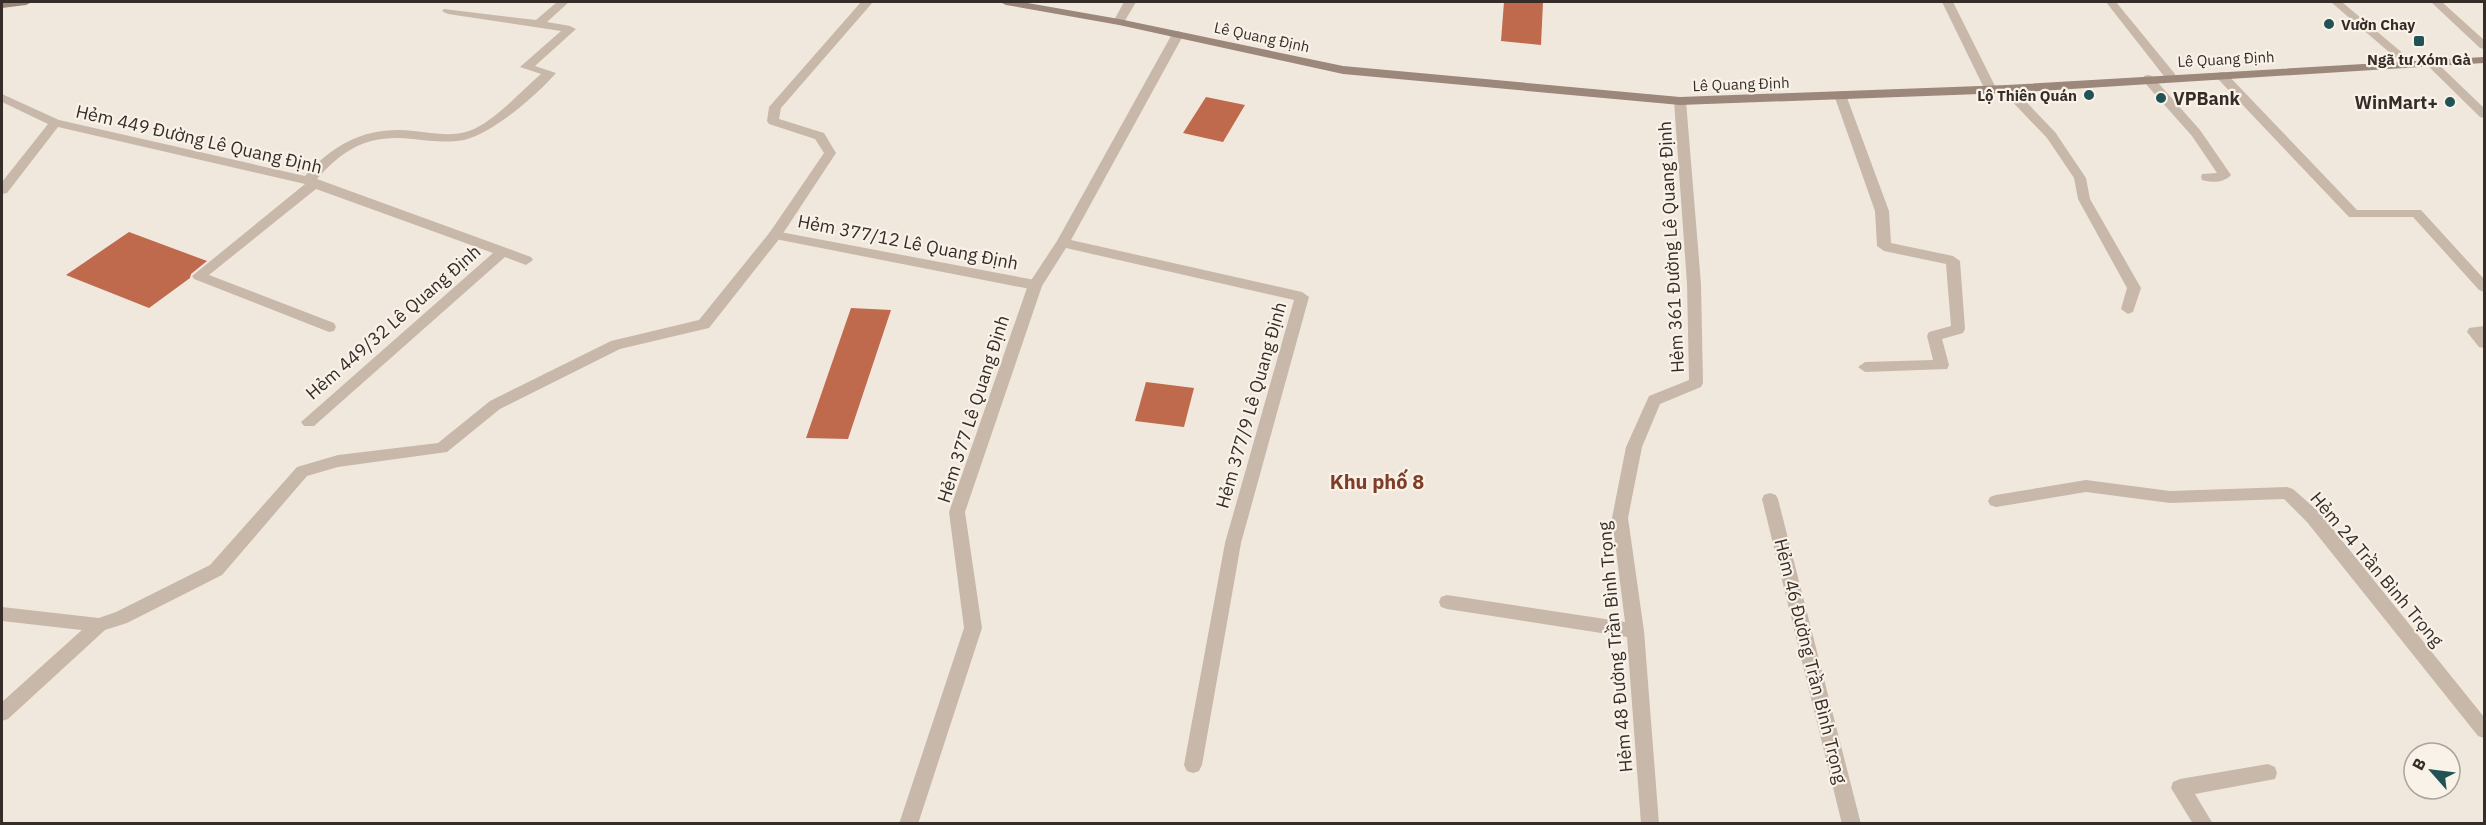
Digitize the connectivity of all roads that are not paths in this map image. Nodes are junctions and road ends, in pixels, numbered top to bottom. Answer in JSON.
{"nodes":[{"id":1,"x":26,"y":2,"type":"edge"},
{"id":2,"x":563,"y":2,"type":"edge"},
{"id":3,"x":867,"y":2,"type":"edge"},
{"id":4,"x":1006,"y":2,"type":"edge"},
{"id":5,"x":1130,"y":2,"type":"edge"},
{"id":6,"x":1947,"y":2,"type":"edge"},
{"id":7,"x":2111,"y":2,"type":"edge"},
{"id":8,"x":2336,"y":2,"type":"edge"},
{"id":9,"x":2436,"y":2,"type":"edge"},
{"id":10,"x":2,"y":5,"type":"edge"},
{"id":11,"x":448,"y":11,"type":"dead end"},
{"id":12,"x":1119,"y":22,"type":"junction"},
{"id":13,"x":538,"y":24,"type":"junction"},
{"id":14,"x":1178,"y":34,"type":"junction"},
{"id":15,"x":2484,"y":46,"type":"edge"},
{"id":16,"x":2484,"y":60,"type":"edge"},
{"id":17,"x":2429,"y":62,"type":"junction"},
{"id":18,"x":2408,"y":63,"type":"junction"},
{"id":19,"x":2222,"y":76,"type":"junction"},
{"id":20,"x":2171,"y":77,"type":"junction"},
{"id":21,"x":2148,"y":79,"type":"junction"},
{"id":22,"x":1990,"y":88,"type":"junction"},
{"id":23,"x":2007,"y":89,"type":"junction"},
{"id":24,"x":1839,"y":95,"type":"junction"},
{"id":25,"x":2,"y":98,"type":"edge"},
{"id":26,"x":1680,"y":101,"type":"junction"},
{"id":27,"x":2484,"y":114,"type":"edge"},
{"id":28,"x":55,"y":123,"type":"junction"},
{"id":29,"x":2207,"y":177,"type":"dead end"},
{"id":30,"x":312,"y":182,"type":"junction"},
{"id":31,"x":2,"y":190,"type":"edge"},
{"id":32,"x":775,"y":235,"type":"junction"},
{"id":33,"x":1063,"y":243,"type":"junction"},
{"id":34,"x":503,"y":252,"type":"junction"},
{"id":35,"x":526,"y":260,"type":"dead end"},
{"id":36,"x":1035,"y":285,"type":"junction"},
{"id":37,"x":2484,"y":287,"type":"edge"},
{"id":38,"x":2128,"y":309,"type":"dead end"},
{"id":39,"x":329,"y":327,"type":"dead end"},
{"id":40,"x":2484,"y":331,"type":"edge"},
{"id":41,"x":2484,"y":343,"type":"edge"},
{"id":42,"x":1865,"y":367,"type":"dead end"},
{"id":43,"x":1654,"y":400,"type":"joint"},
{"id":44,"x":309,"y":422,"type":"dead end"},
{"id":45,"x":1770,"y":499,"type":"dead end"},
{"id":46,"x":1996,"y":501,"type":"dead end"},
{"id":47,"x":1447,"y":602,"type":"dead end"},
{"id":48,"x":2,"y":614,"type":"edge"},
{"id":49,"x":99,"y":625,"type":"junction"},
{"id":50,"x":1635,"y":632,"type":"junction"},
{"id":51,"x":2,"y":712,"type":"edge"},
{"id":52,"x":2484,"y":730,"type":"edge"},
{"id":53,"x":1193,"y":765,"type":"dead end"},
{"id":54,"x":2268,"y":773,"type":"dead end"},
{"id":55,"x":908,"y":824,"type":"edge"},
{"id":56,"x":1650,"y":824,"type":"edge"},
{"id":57,"x":1852,"y":824,"type":"edge"},
{"id":58,"x":2204,"y":824,"type":"edge"}],
"edges":[{"from":1,"to":10,"type":"main road"},
{"from":2,"to":13,"type":"street"},
{"from":3,"to":32,"type":"street"},
{"from":4,"to":12,"type":"main road","name":"Lê Quang Định"},
{"from":5,"to":12,"type":"street"},
{"from":6,"to":22,"type":"street"},
{"from":7,"to":20,"type":"street"},
{"from":8,"to":18,"type":"street"},
{"from":9,"to":15,"type":"street"},
{"from":11,"to":13,"type":"street"},
{"from":12,"to":14,"type":"main road","name":"Lê Quang Định"},
{"from":13,"to":30,"type":"street"},
{"from":14,"to":26,"type":"main road","name":"Lê Quang Định"},
{"from":14,"to":33,"type":"street","name":"Hẻm 377 Lê Quang Định"},
{"from":16,"to":17,"type":"main road","name":"Lê Quang Định"},
{"from":17,"to":18,"type":"main road","name":"Lê Quang Định"},
{"from":17,"to":27,"type":"street"},
{"from":18,"to":19,"type":"main road","name":"Lê Quang Định"},
{"from":19,"to":20,"type":"main road","name":"Lê Quang Định"},
{"from":19,"to":37,"type":"street"},
{"from":20,"to":21,"type":"main road","name":"Lê Quang Định"},
{"from":21,"to":23,"type":"main road","name":"Lê Quang Định"},
{"from":21,"to":29,"type":"street"},
{"from":22,"to":23,"type":"main road","name":"Lê Quang Định"},
{"from":22,"to":24,"type":"main road","name":"Lê Quang Định"},
{"from":23,"to":38,"type":"street"},
{"from":24,"to":26,"type":"main road","name":"Lê Quang Định"},
{"from":24,"to":42,"type":"street"},
{"from":25,"to":28,"type":"street","name":"Hẻm 449 Đường Lê Quang Định"},
{"from":26,"to":43,"type":"street","name":"Hẻm 361 Đường Lê Quang Định"},
{"from":28,"to":30,"type":"street","name":"Hẻm 449 Đường Lê Quang Định"},
{"from":28,"to":31,"type":"street"},
{"from":30,"to":34,"type":"street","name":"Hẻm 449 Đường Lê Quang Định"},
{"from":30,"to":39,"type":"street"},
{"from":32,"to":36,"type":"street","name":"Hẻm 377/12 Lê Quang Định"},
{"from":32,"to":49,"type":"street"},
{"from":33,"to":36,"type":"street","name":"Hẻm 377 Lê Quang Định"},
{"from":33,"to":53,"type":"street","name":"Hẻm 377/9 Lê Quang Định"},
{"from":34,"to":35,"type":"street","name":"Hẻm 449 Đường Lê Quang Định"},
{"from":34,"to":44,"type":"street","name":"Hẻm 449/32 Lê Quang Định"},
{"from":36,"to":55,"type":"street","name":"Hẻm 377 Lê Quang Định"},
{"from":40,"to":41,"type":"street"},
{"from":43,"to":50,"type":"street","name":"Hẻm 48 Đường Trần Bình Trọng"},
{"from":45,"to":57,"type":"street","name":"Hẻm 46 Đường Trần Bình Trọng"},
{"from":46,"to":52,"type":"street","name":"Hẻm 24 Trần Bình Trọng"},
{"from":47,"to":50,"type":"street"},
{"from":48,"to":49,"type":"street"},
{"from":49,"to":51,"type":"street"},
{"from":50,"to":56,"type":"street","name":"Hẻm 48 Đường Trần Bình Trọng"},
{"from":54,"to":58,"type":"street"}]}
